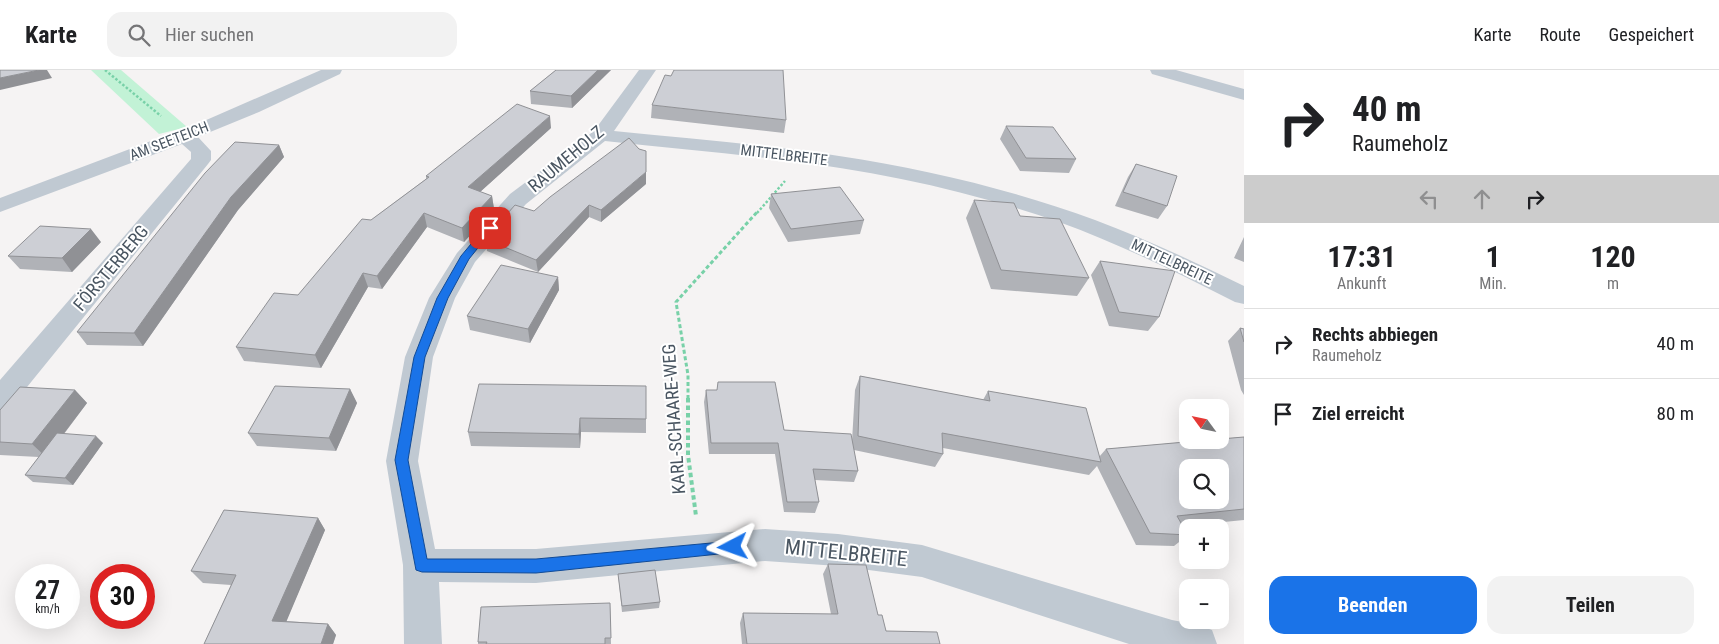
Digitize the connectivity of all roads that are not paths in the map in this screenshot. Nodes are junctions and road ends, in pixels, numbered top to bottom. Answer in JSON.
{"nodes":[{"id":1,"x":334,"y":70,"type":"edge"},
{"id":2,"x":648,"y":70,"type":"edge"},
{"id":3,"x":1158,"y":70,"type":"edge"},
{"id":4,"x":1244,"y":95,"type":"edge"},
{"id":5,"x":601,"y":135,"type":"junction"},
{"id":6,"x":184,"y":136,"type":"junction"},
{"id":7,"x":0,"y":204,"type":"edge"},
{"id":8,"x":1244,"y":296,"type":"edge"},
{"id":9,"x":0,"y":400,"type":"edge"},
{"id":10,"x":422,"y":565,"type":"junction"},
{"id":11,"x":424,"y":644,"type":"edge"},
{"id":12,"x":1198,"y":644,"type":"edge"}],
"edges":[{"from":1,"to":6,"type":"street","name":"AM SEETEICH"},
{"from":2,"to":5,"type":"street","name":"RAUMEHOLZ"},
{"from":3,"to":4,"type":"street"},
{"from":5,"to":8,"type":"street","name":"MITTELBREITE"},
{"from":5,"to":10,"type":"street","name":"RAUMEHOLZ"},
{"from":6,"to":7,"type":"street","name":"AM SEETEICH"},
{"from":6,"to":9,"type":"street","name":"FÖRSTERBERG"},
{"from":10,"to":11,"type":"street","name":"RAUMEHOLZ"},
{"from":10,"to":12,"type":"street","name":"MITTELBREITE"}]}
